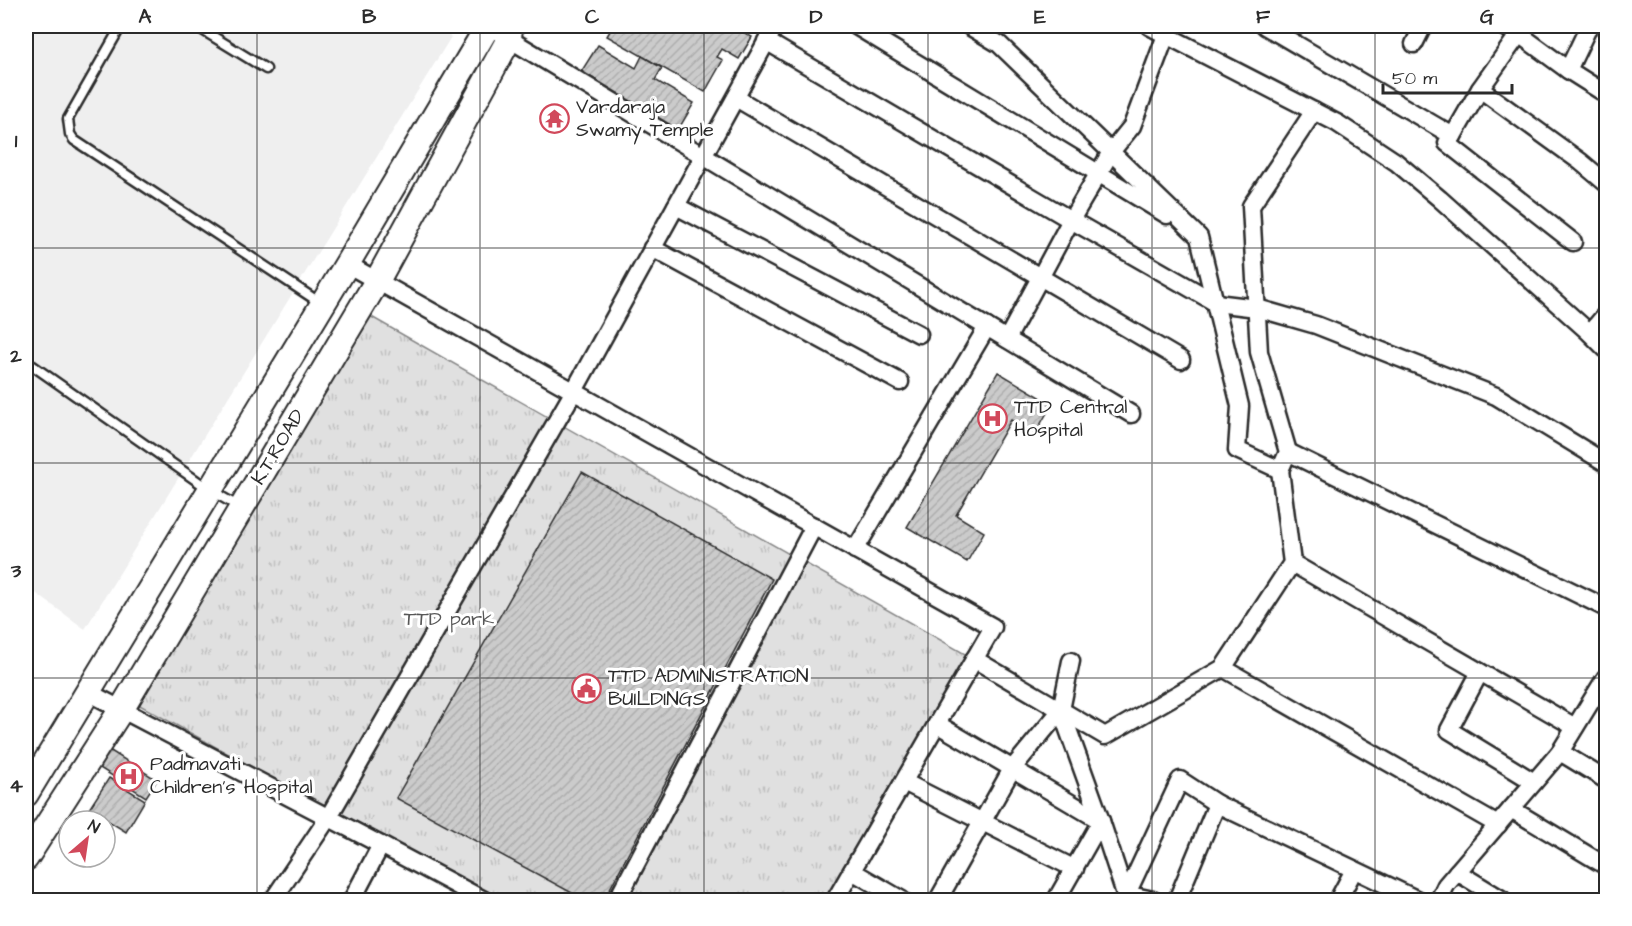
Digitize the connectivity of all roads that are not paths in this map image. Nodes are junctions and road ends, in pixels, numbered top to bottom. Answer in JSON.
{"nodes":[{"id":1,"x":121,"y":26,"type":"edge"},
{"id":2,"x":196,"y":26,"type":"edge"},
{"id":3,"x":488,"y":26,"type":"edge"},
{"id":4,"x":775,"y":26,"type":"edge"},
{"id":5,"x":856,"y":26,"type":"edge"},
{"id":6,"x":969,"y":26,"type":"edge"},
{"id":7,"x":1149,"y":26,"type":"edge"},
{"id":8,"x":1265,"y":26,"type":"edge"},
{"id":9,"x":1423,"y":26,"type":"edge"},
{"id":10,"x":1503,"y":26,"type":"edge"},
{"id":11,"x":1589,"y":26,"type":"edge"},
{"id":12,"x":1168,"y":30,"type":"edge"},
{"id":13,"x":1520,"y":30,"type":"edge"},
{"id":14,"x":510,"y":32,"type":"edge"},
{"id":15,"x":766,"y":41,"type":"junction"},
{"id":16,"x":1414,"y":44,"type":"dead end"},
{"id":17,"x":266,"y":69,"type":"dead end"},
{"id":18,"x":1568,"y":70,"type":"junction"},
{"id":19,"x":1480,"y":90,"type":"junction"},
{"id":20,"x":1606,"y":94,"type":"edge"},
{"id":21,"x":736,"y":98,"type":"junction"},
{"id":22,"x":1314,"y":111,"type":"junction"},
{"id":23,"x":1453,"y":136,"type":"junction"},
{"id":24,"x":1111,"y":152,"type":"junction"},
{"id":25,"x":703,"y":156,"type":"junction"},
{"id":26,"x":1099,"y":173,"type":"junction"},
{"id":27,"x":1606,"y":183,"type":"edge"},
{"id":28,"x":676,"y":206,"type":"junction"},
{"id":29,"x":1071,"y":220,"type":"junction"},
{"id":30,"x":1193,"y":231,"type":"junction"},
{"id":31,"x":1573,"y":242,"type":"dead end"},
{"id":32,"x":652,"y":248,"type":"junction"},
{"id":33,"x":347,"y":264,"type":"junction"},
{"id":34,"x":1041,"y":278,"type":"junction"},
{"id":35,"x":377,"y":281,"type":"junction"},
{"id":36,"x":1216,"y":303,"type":"junction"},
{"id":37,"x":322,"y":304,"type":"junction"},
{"id":38,"x":1257,"y":308,"type":"junction"},
{"id":39,"x":1606,"y":314,"type":"edge"},
{"id":40,"x":987,"y":327,"type":"junction"},
{"id":41,"x":1590,"y":333,"type":"junction"},
{"id":42,"x":919,"y":334,"type":"dead end"},
{"id":43,"x":1007,"y":339,"type":"junction"},
{"id":44,"x":1606,"y":349,"type":"edge"},
{"id":45,"x":1181,"y":360,"type":"dead end"},
{"id":46,"x":26,"y":362,"type":"edge"},
{"id":47,"x":900,"y":382,"type":"dead end"},
{"id":48,"x":574,"y":391,"type":"junction"},
{"id":49,"x":1131,"y":414,"type":"dead end"},
{"id":50,"x":1288,"y":452,"type":"junction"},
{"id":51,"x":1606,"y":463,"type":"edge"},
{"id":52,"x":1280,"y":470,"type":"junction"},
{"id":53,"x":210,"y":490,"type":"junction"},
{"id":54,"x":241,"y":508,"type":"junction"},
{"id":55,"x":814,"y":526,"type":"junction"},
{"id":56,"x":855,"y":550,"type":"junction"},
{"id":57,"x":1292,"y":563,"type":"junction"},
{"id":58,"x":1606,"y":608,"type":"edge"},
{"id":59,"x":974,"y":659,"type":"junction"},
{"id":60,"x":1071,"y":661,"type":"dead end"},
{"id":61,"x":1223,"y":668,"type":"junction"},
{"id":62,"x":1480,"y":672,"type":"junction"},
{"id":63,"x":1604,"y":686,"type":"edge"},
{"id":64,"x":88,"y":692,"type":"junction"},
{"id":65,"x":121,"y":710,"type":"junction"},
{"id":66,"x":1061,"y":710,"type":"junction"},
{"id":67,"x":937,"y":724,"type":"junction"},
{"id":68,"x":1575,"y":727,"type":"junction"},
{"id":69,"x":1560,"y":752,"type":"junction"},
{"id":70,"x":1012,"y":769,"type":"junction"},
{"id":71,"x":1606,"y":780,"type":"edge"},
{"id":72,"x":904,"y":782,"type":"junction"},
{"id":73,"x":1534,"y":782,"type":"junction"},
{"id":74,"x":26,"y":794,"type":"edge"},
{"id":75,"x":1217,"y":804,"type":"junction"},
{"id":76,"x":1511,"y":809,"type":"junction"},
{"id":77,"x":328,"y":818,"type":"junction"},
{"id":78,"x":1101,"y":821,"type":"junction"},
{"id":79,"x":983,"y":822,"type":"junction"},
{"id":80,"x":1498,"y":825,"type":"junction"},
{"id":81,"x":381,"y":845,"type":"junction"},
{"id":82,"x":26,"y":858,"type":"edge"},
{"id":83,"x":1606,"y":866,"type":"edge"},
{"id":84,"x":1075,"y":868,"type":"junction"},
{"id":85,"x":1354,"y":870,"type":"junction"},
{"id":86,"x":852,"y":871,"type":"junction"},
{"id":87,"x":1457,"y":872,"type":"junction"},
{"id":88,"x":1125,"y":897,"type":"edge"},
{"id":89,"x":273,"y":900,"type":"edge"},
{"id":90,"x":352,"y":900,"type":"edge"},
{"id":91,"x":484,"y":900,"type":"edge"},
{"id":92,"x":617,"y":900,"type":"edge"},
{"id":93,"x":835,"y":900,"type":"edge"},
{"id":94,"x":902,"y":900,"type":"edge"},
{"id":95,"x":938,"y":900,"type":"edge"},
{"id":96,"x":1056,"y":900,"type":"edge"},
{"id":97,"x":1153,"y":900,"type":"edge"},
{"id":98,"x":1177,"y":900,"type":"edge"},
{"id":99,"x":1338,"y":900,"type":"edge"},
{"id":100,"x":1418,"y":900,"type":"edge"},
{"id":101,"x":1439,"y":900,"type":"edge"},
{"id":102,"x":1503,"y":900,"type":"edge"}],
"edges":[{"from":1,"to":37,"type":"lane"},
{"from":2,"to":17,"type":"lane"},
{"from":3,"to":14,"type":"street"},
{"from":3,"to":33,"type":"main road","name":"K.T.ROAD"},
{"from":4,"to":15,"type":"street"},
{"from":5,"to":26,"type":"street"},
{"from":6,"to":24,"type":"street"},
{"from":7,"to":12,"type":"street"},
{"from":8,"to":23,"type":"street"},
{"from":9,"to":16,"type":"street"},
{"from":10,"to":13,"type":"street"},
{"from":11,"to":18,"type":"street"},
{"from":12,"to":22,"type":"street"},
{"from":12,"to":24,"type":"street"},
{"from":13,"to":18,"type":"street"},
{"from":13,"to":19,"type":"street"},
{"from":14,"to":25,"type":"street"},
{"from":14,"to":35,"type":"main road","name":"K.T.ROAD"},
{"from":15,"to":21,"type":"street"},
{"from":15,"to":29,"type":"street"},
{"from":18,"to":20,"type":"street"},
{"from":19,"to":23,"type":"street"},
{"from":19,"to":27,"type":"street"},
{"from":21,"to":25,"type":"street"},
{"from":21,"to":34,"type":"street"},
{"from":22,"to":38,"type":"street"},
{"from":22,"to":41,"type":"street"},
{"from":23,"to":31,"type":"street"},
{"from":24,"to":26,"type":"street"},
{"from":24,"to":30,"type":"street"},
{"from":25,"to":28,"type":"street"},
{"from":25,"to":40,"type":"street"},
{"from":26,"to":29,"type":"street"},
{"from":26,"to":30,"type":"street"},
{"from":28,"to":32,"type":"street"},
{"from":28,"to":42,"type":"street"},
{"from":29,"to":34,"type":"street"},
{"from":29,"to":36,"type":"street"},
{"from":30,"to":36,"type":"street"},
{"from":32,"to":47,"type":"street"},
{"from":32,"to":48,"type":"street"},
{"from":33,"to":35,"type":"street"},
{"from":33,"to":37,"type":"main road","name":"K.T.ROAD"},
{"from":34,"to":43,"type":"street"},
{"from":34,"to":45,"type":"street"},
{"from":35,"to":48,"type":"street"},
{"from":35,"to":54,"type":"main road","name":"K.T.ROAD"},
{"from":36,"to":38,"type":"street"},
{"from":36,"to":52,"type":"street"},
{"from":37,"to":53,"type":"main road","name":"K.T.ROAD"},
{"from":38,"to":50,"type":"street"},
{"from":38,"to":51,"type":"street"},
{"from":39,"to":41,"type":"street"},
{"from":40,"to":43,"type":"street"},
{"from":40,"to":56,"type":"street"},
{"from":41,"to":44,"type":"street"},
{"from":43,"to":49,"type":"street"},
{"from":46,"to":53,"type":"lane"},
{"from":48,"to":55,"type":"street"},
{"from":48,"to":77,"type":"street"},
{"from":50,"to":52,"type":"street"},
{"from":50,"to":58,"type":"street"},
{"from":52,"to":57,"type":"street"},
{"from":53,"to":54,"type":"lane"},
{"from":53,"to":64,"type":"main road","name":"K.T.ROAD"},
{"from":54,"to":65,"type":"main road","name":"K.T.ROAD"},
{"from":55,"to":56,"type":"street"},
{"from":55,"to":92,"type":"street"},
{"from":56,"to":59,"type":"street"},
{"from":57,"to":61,"type":"street"},
{"from":57,"to":62,"type":"street"},
{"from":59,"to":66,"type":"street"},
{"from":59,"to":67,"type":"street"},
{"from":60,"to":66,"type":"street"},
{"from":61,"to":66,"type":"street"},
{"from":61,"to":80,"type":"street"},
{"from":62,"to":68,"type":"street"},
{"from":62,"to":73,"type":"street"},
{"from":63,"to":68,"type":"street"},
{"from":64,"to":65,"type":"street"},
{"from":64,"to":74,"type":"main road","name":"K.T.ROAD"},
{"from":65,"to":77,"type":"street"},
{"from":65,"to":82,"type":"main road","name":"K.T.ROAD"},
{"from":66,"to":70,"type":"street"},
{"from":66,"to":78,"type":"street"},
{"from":67,"to":70,"type":"street"},
{"from":67,"to":72,"type":"street"},
{"from":68,"to":69,"type":"street"},
{"from":69,"to":71,"type":"street"},
{"from":69,"to":73,"type":"street"},
{"from":70,"to":78,"type":"street"},
{"from":70,"to":79,"type":"street"},
{"from":72,"to":79,"type":"street"},
{"from":72,"to":86,"type":"street"},
{"from":73,"to":76,"type":"street"},
{"from":75,"to":85,"type":"street"},
{"from":75,"to":88,"type":"street"},
{"from":75,"to":98,"type":"street"},
{"from":76,"to":80,"type":"street"},
{"from":76,"to":83,"type":"street"},
{"from":77,"to":81,"type":"street"},
{"from":77,"to":89,"type":"street"},
{"from":78,"to":84,"type":"street"},
{"from":78,"to":88,"type":"street"},
{"from":79,"to":84,"type":"street"},
{"from":79,"to":95,"type":"street"},
{"from":80,"to":87,"type":"street"},
{"from":81,"to":90,"type":"street"},
{"from":81,"to":91,"type":"street"},
{"from":84,"to":96,"type":"street"},
{"from":85,"to":99,"type":"street"},
{"from":85,"to":100,"type":"street"},
{"from":86,"to":93,"type":"street"},
{"from":86,"to":94,"type":"street"},
{"from":87,"to":101,"type":"street"},
{"from":87,"to":102,"type":"street"},
{"from":88,"to":97,"type":"street"}]}
